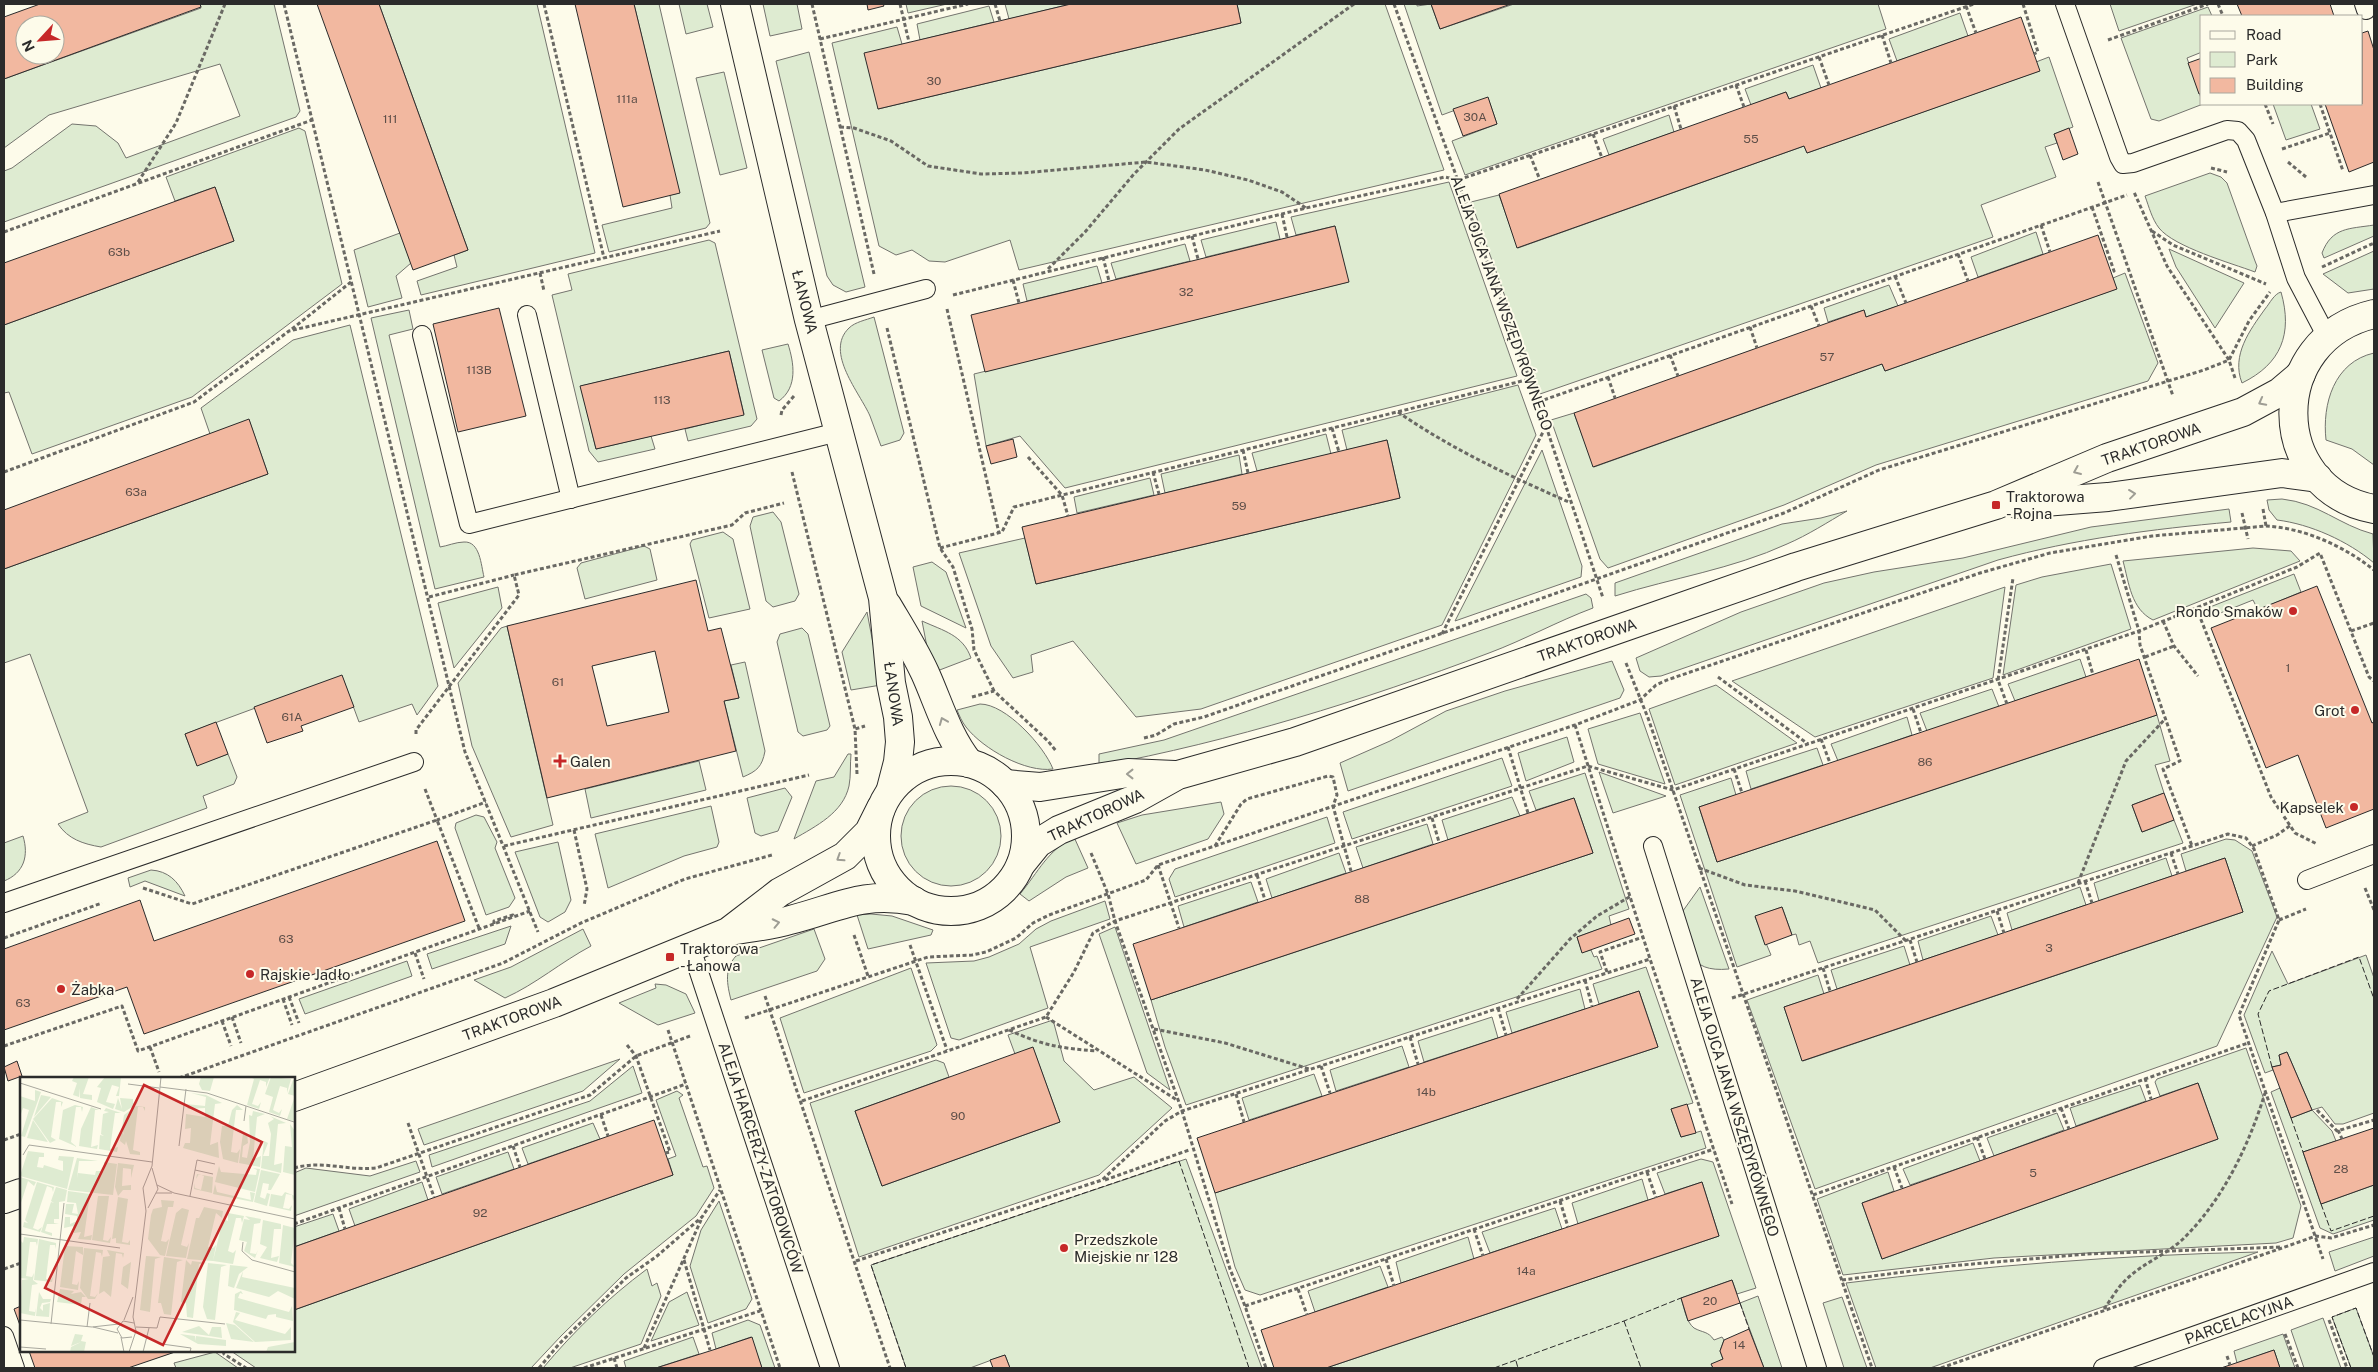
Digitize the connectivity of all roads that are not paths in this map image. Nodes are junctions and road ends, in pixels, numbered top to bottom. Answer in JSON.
{"nodes":[{"id":1,"x":736,"y":4,"type":"edge"},
{"id":2,"x":2065,"y":4,"type":"edge"},
{"id":3,"x":2374,"y":195,"type":"edge"},
{"id":4,"x":2275,"y":213,"type":"junction"},
{"id":5,"x":926,"y":289,"type":"dead end"},
{"id":6,"x":2374,"y":314,"type":"edge"},
{"id":7,"x":527,"y":315,"type":"dead end"},
{"id":8,"x":809,"y":320,"type":"junction"},
{"id":9,"x":422,"y":335,"type":"dead end"},
{"id":10,"x":2327,"y":337,"type":"junction"},
{"id":11,"x":2301,"y":374,"type":"junction"},
{"id":12,"x":838,"y":432,"type":"junction"},
{"id":13,"x":2318,"y":478,"type":"junction"},
{"id":14,"x":571,"y":499,"type":"junction"},
{"id":15,"x":1996,"y":505,"type":"junction"},
{"id":16,"x":2374,"y":509,"type":"edge"},
{"id":17,"x":883,"y":598,"type":"junction"},
{"id":18,"x":414,"y":762,"type":"road end"},
{"id":19,"x":969,"y":763,"type":"junction"},
{"id":20,"x":1178,"y":775,"type":"junction"},
{"id":21,"x":1005,"y":784,"type":"junction"},
{"id":22,"x":886,"y":798,"type":"junction"},
{"id":23,"x":1653,"y":846,"type":"dead end"},
{"id":24,"x":2374,"y":854,"type":"edge"},
{"id":25,"x":1021,"y":864,"type":"junction"},
{"id":26,"x":2307,"y":880,"type":"dead end"},
{"id":27,"x":914,"y":901,"type":"junction"},
{"id":28,"x":4,"y":903,"type":"edge"},
{"id":29,"x":728,"y":932,"type":"junction"},
{"id":30,"x":691,"y":948,"type":"junction"},
{"id":31,"x":295,"y":1097,"type":"edge"},
{"id":32,"x":20,"y":1192,"type":"edge"},
{"id":33,"x":4,"y":1199,"type":"edge"},
{"id":34,"x":2374,"y":1272,"type":"edge"},
{"id":35,"x":4,"y":1336,"type":"edge"},
{"id":36,"x":15,"y":1368,"type":"edge"},
{"id":37,"x":830,"y":1368,"type":"edge"},
{"id":38,"x":1817,"y":1368,"type":"edge"},
{"id":39,"x":2103,"y":1368,"type":"edge"}],
"edges":[{"from":1,"to":8,"type":"main road","name":"ŁANOWA"},
{"from":2,"to":4,"type":"lane"},
{"from":3,"to":4,"type":"lane"},
{"from":4,"to":10,"type":"lane"},
{"from":5,"to":8,"type":"lane"},
{"from":6,"to":10,"type":"main road"},
{"from":7,"to":14,"type":"lane"},
{"from":8,"to":12,"type":"main road","name":"ŁANOWA"},
{"from":9,"to":14,"type":"lane"},
{"from":10,"to":11,"type":"main road"},
{"from":11,"to":13,"type":"main road"},
{"from":11,"to":15,"type":"main road","name":"TRAKTOROWA","one_way":true},
{"from":12,"to":14,"type":"lane"},
{"from":12,"to":17,"type":"main road","name":"ŁANOWA"},
{"from":15,"to":13,"type":"main road","name":"TRAKTOROWA","one_way":true},
{"from":13,"to":16,"type":"main road"},
{"from":15,"to":20,"type":"main road","name":"TRAKTOROWA"},
{"from":19,"to":17,"type":"main road","name":"ŁANOWA","one_way":true},
{"from":17,"to":22,"type":"main road","name":"ŁANOWA"},
{"from":18,"to":28,"type":"lane"},
{"from":19,"to":21,"type":"main road"},
{"from":19,"to":22,"type":"main road"},
{"from":20,"to":21,"type":"main road","name":"TRAKTOROWA","one_way":true},
{"from":20,"to":25,"type":"main road","name":"TRAKTOROWA"},
{"from":21,"to":25,"type":"main road"},
{"from":22,"to":27,"type":"main road"},
{"from":22,"to":29,"type":"main road","name":"TRAKTOROWA","one_way":true},
{"from":23,"to":38,"type":"lane","name":"ALEJA OJCA JANA WSZĘDYRÓWNEGO"},
{"from":24,"to":26,"type":"lane"},
{"from":25,"to":27,"type":"main road"},
{"from":29,"to":27,"type":"main road","name":"TRAKTOROWA","one_way":true},
{"from":29,"to":30,"type":"main road","name":"TRAKTOROWA"},
{"from":30,"to":31,"type":"main road","name":"TRAKTOROWA"},
{"from":30,"to":37,"type":"lane","name":"ALEJA HARCERZY-ZATOROWCÓW"},
{"from":32,"to":33,"type":"main road"},
{"from":34,"to":39,"type":"lane","name":"PARCELACYJNA"},
{"from":35,"to":36,"type":"lane"}]}
